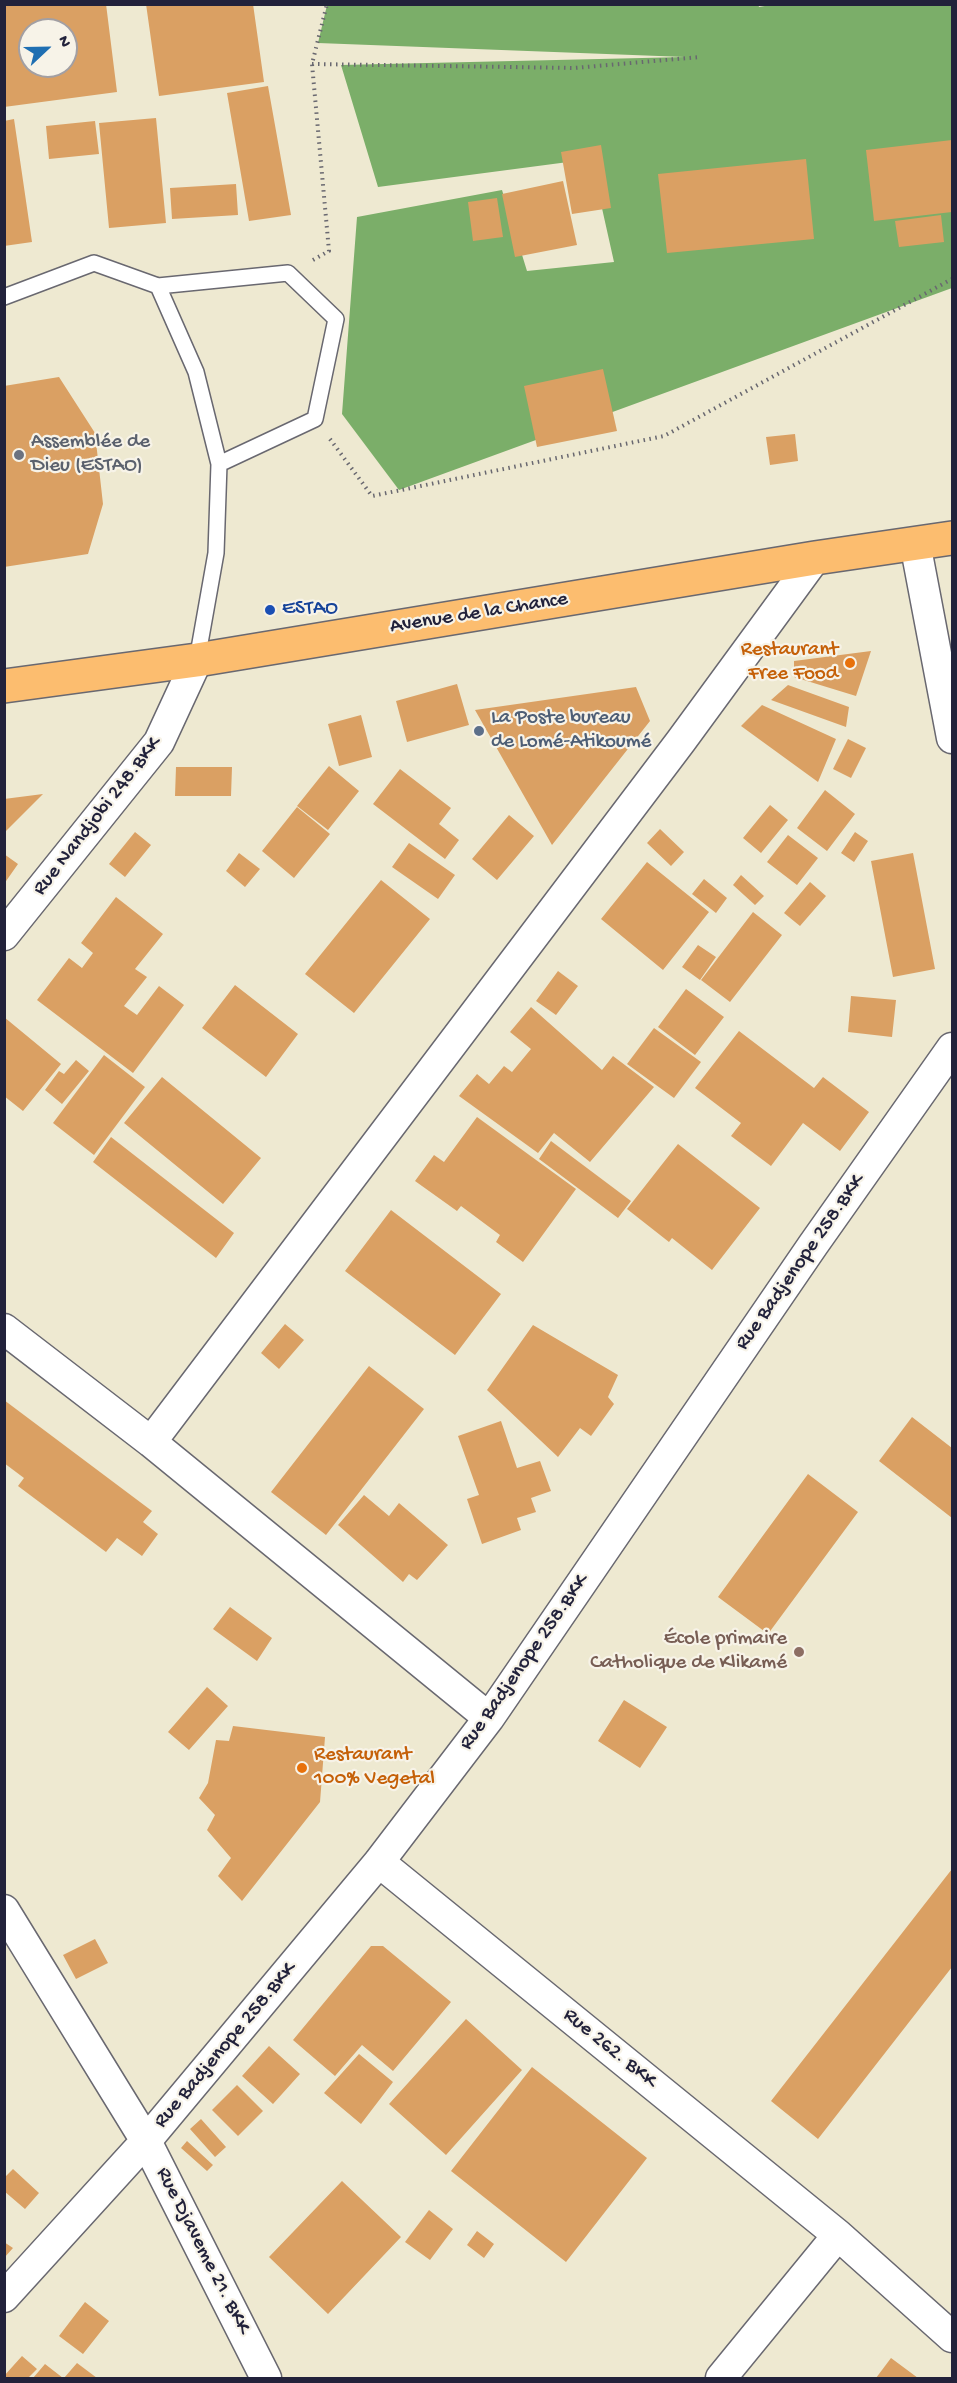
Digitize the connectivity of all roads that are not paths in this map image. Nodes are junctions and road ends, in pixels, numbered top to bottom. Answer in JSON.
{"nodes":[{"id":1,"x":158,"y":286,"type":"junction"},
{"id":2,"x":4,"y":297,"type":"edge"},
{"id":3,"x":219,"y":464,"type":"junction"},
{"id":4,"x":952,"y":538,"type":"edge"},
{"id":5,"x":915,"y":543,"type":"junction"},
{"id":6,"x":815,"y":558,"type":"junction"},
{"id":7,"x":197,"y":660,"type":"junction"},
{"id":8,"x":4,"y":686,"type":"edge"},
{"id":9,"x":952,"y":738,"type":"edge"},
{"id":10,"x":4,"y":935,"type":"edge"},
{"id":11,"x":952,"y":1048,"type":"edge"},
{"id":12,"x":4,"y":1329,"type":"edge"},
{"id":13,"x":151,"y":1442,"type":"junction"},
{"id":14,"x":489,"y":1718,"type":"junction"},
{"id":15,"x":379,"y":1862,"type":"junction"},
{"id":16,"x":4,"y":1911,"type":"edge"},
{"id":17,"x":146,"y":2141,"type":"junction"},
{"id":18,"x":838,"y":2235,"type":"junction"},
{"id":19,"x":4,"y":2297,"type":"edge"},
{"id":20,"x":952,"y":2337,"type":"edge"},
{"id":21,"x":266,"y":2379,"type":"edge"},
{"id":22,"x":721,"y":2379,"type":"edge"}],
"edges":[{"from":1,"to":2,"type":"lane"},
{"from":1,"to":3,"type":"lane"},
{"from":1,"to":3,"type":"lane"},
{"from":3,"to":7,"type":"lane"},
{"from":4,"to":5,"type":"main road","name":"Avenue de la Chance"},
{"from":5,"to":6,"type":"main road","name":"Avenue de la Chance"},
{"from":5,"to":9,"type":"street"},
{"from":6,"to":7,"type":"main road","name":"Avenue de la Chance"},
{"from":6,"to":13,"type":"street"},
{"from":7,"to":8,"type":"main road","name":"Avenue de la Chance"},
{"from":7,"to":10,"type":"street","name":"Rue Nandjobi 248.BKK"},
{"from":11,"to":14,"type":"street","name":"Rue Badjenope 258.BKK"},
{"from":12,"to":13,"type":"street"},
{"from":13,"to":14,"type":"street"},
{"from":14,"to":15,"type":"street","name":"Rue Badjenope 258.BKK"},
{"from":15,"to":17,"type":"street","name":"Rue Badjenope 258.BKK"},
{"from":15,"to":18,"type":"street","name":"Rue 262. BKK"},
{"from":16,"to":17,"type":"street","name":"Rue Djaveme 21. BKK"},
{"from":17,"to":19,"type":"street","name":"Rue Badjenope 258.BKK"},
{"from":17,"to":21,"type":"street","name":"Rue Djaveme 21. BKK"},
{"from":18,"to":20,"type":"street","name":"Rue 262. BKK"},
{"from":18,"to":22,"type":"street"}]}
